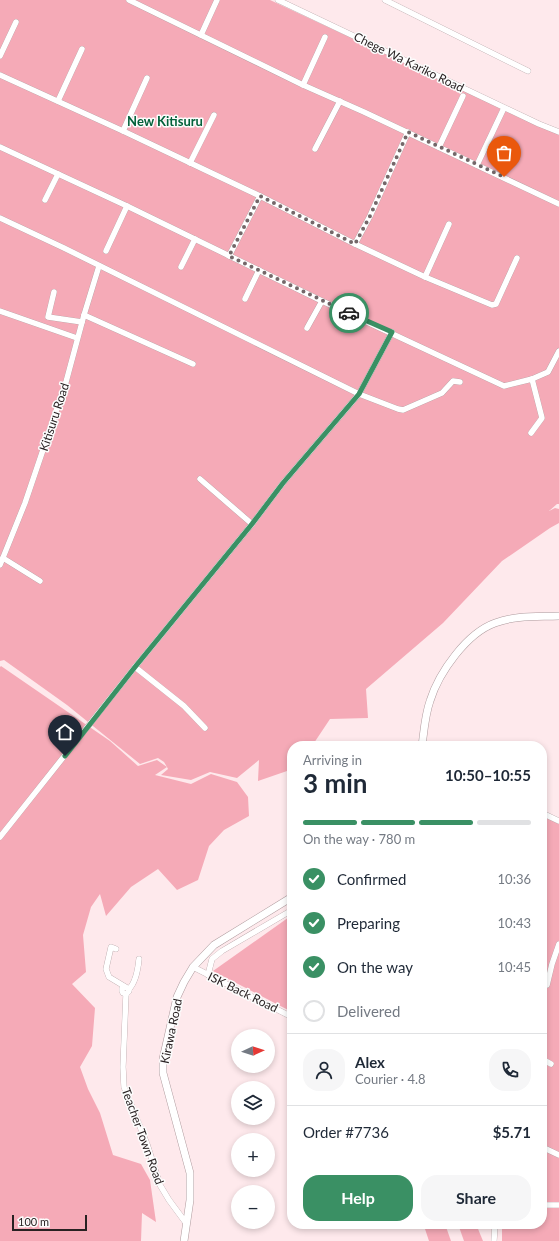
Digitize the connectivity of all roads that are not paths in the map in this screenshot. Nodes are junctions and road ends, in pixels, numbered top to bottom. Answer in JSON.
{"nodes":[{"id":1,"x":129,"y":0,"type":"edge"},
{"id":2,"x":217,"y":0,"type":"edge"},
{"id":3,"x":278,"y":0,"type":"edge"},
{"id":4,"x":385,"y":0,"type":"edge"},
{"id":5,"x":16,"y":22,"type":"dead end"},
{"id":6,"x":201,"y":35,"type":"junction"},
{"id":7,"x":325,"y":37,"type":"dead end"},
{"id":8,"x":82,"y":49,"type":"dead end"},
{"id":9,"x":0,"y":56,"type":"edge"},
{"id":10,"x":528,"y":71,"type":"dead end"},
{"id":11,"x":0,"y":75,"type":"edge"},
{"id":12,"x":147,"y":78,"type":"dead end"},
{"id":13,"x":303,"y":85,"type":"junction"},
{"id":14,"x":462,"y":96,"type":"dead end"},
{"id":15,"x":58,"y":101,"type":"junction"},
{"id":16,"x":340,"y":101,"type":"junction"},
{"id":17,"x":503,"y":110,"type":"dead end"},
{"id":18,"x":214,"y":115,"type":"dead end"},
{"id":19,"x":123,"y":131,"type":"junction"},
{"id":20,"x":408,"y":132,"type":"junction"},
{"id":21,"x":559,"y":132,"type":"edge"},
{"id":22,"x":0,"y":147,"type":"edge"},
{"id":23,"x":439,"y":147,"type":"junction"},
{"id":24,"x":315,"y":150,"type":"dead end"},
{"id":25,"x":190,"y":163,"type":"junction"},
{"id":26,"x":477,"y":165,"type":"junction"},
{"id":27,"x":58,"y":174,"type":"junction"},
{"id":28,"x":260,"y":196,"type":"junction"},
{"id":29,"x":45,"y":200,"type":"dead end"},
{"id":30,"x":559,"y":204,"type":"edge"},
{"id":31,"x":127,"y":206,"type":"junction"},
{"id":32,"x":0,"y":218,"type":"edge"},
{"id":33,"x":449,"y":224,"type":"dead end"},
{"id":34,"x":195,"y":239,"type":"junction"},
{"id":35,"x":355,"y":244,"type":"junction"},
{"id":36,"x":106,"y":251,"type":"dead end"},
{"id":37,"x":229,"y":256,"type":"junction"},
{"id":38,"x":517,"y":258,"type":"dead end"},
{"id":39,"x":99,"y":266,"type":"junction"},
{"id":40,"x":181,"y":267,"type":"dead end"},
{"id":41,"x":259,"y":270,"type":"junction"},
{"id":42,"x":425,"y":277,"type":"junction"},
{"id":43,"x":54,"y":292,"type":"dead end"},
{"id":44,"x":245,"y":299,"type":"dead end"},
{"id":45,"x":322,"y":301,"type":"junction"},
{"id":46,"x":0,"y":311,"type":"edge"},
{"id":47,"x":84,"y":315,"type":"junction"},
{"id":48,"x":82,"y":322,"type":"junction"},
{"id":49,"x":307,"y":328,"type":"dead end"},
{"id":50,"x":392,"y":332,"type":"junction"},
{"id":51,"x":77,"y":338,"type":"junction"},
{"id":52,"x":559,"y":351,"type":"edge"},
{"id":53,"x":192,"y":364,"type":"dead end"},
{"id":54,"x":532,"y":379,"type":"junction"},
{"id":55,"x":460,"y":382,"type":"dead end"},
{"id":56,"x":359,"y":394,"type":"junction"},
{"id":57,"x":531,"y":433,"type":"dead end"},
{"id":58,"x":200,"y":479,"type":"dead end"},
{"id":59,"x":252,"y":524,"type":"junction"},
{"id":60,"x":3,"y":558,"type":"junction"},
{"id":61,"x":0,"y":565,"type":"edge"},
{"id":62,"x":40,"y":581,"type":"dead end"},
{"id":63,"x":559,"y":616,"type":"edge"},
{"id":64,"x":135,"y":667,"type":"junction"},
{"id":65,"x":205,"y":728,"type":"dead end"},
{"id":66,"x":423,"y":741,"type":"edge"},
{"id":67,"x":547,"y":816,"type":"edge"},
{"id":68,"x":559,"y":822,"type":"edge"},
{"id":69,"x":0,"y":837,"type":"edge"},
{"id":70,"x":287,"y":899,"type":"edge"},
{"id":71,"x":287,"y":913,"type":"edge"},
{"id":72,"x":559,"y":944,"type":"edge"},
{"id":73,"x":116,"y":949,"type":"dead end"},
{"id":74,"x":139,"y":959,"type":"dead end"},
{"id":75,"x":193,"y":967,"type":"junction"},
{"id":76,"x":208,"y":974,"type":"junction"},
{"id":77,"x":547,"y":985,"type":"dead end"},
{"id":78,"x":126,"y":990,"type":"junction"},
{"id":79,"x":287,"y":1014,"type":"edge"},
{"id":80,"x":547,"y":1062,"type":"edge"},
{"id":81,"x":552,"y":1064,"type":"dead end"},
{"id":82,"x":547,"y":1149,"type":"edge"},
{"id":83,"x":559,"y":1155,"type":"edge"},
{"id":84,"x":547,"y":1205,"type":"edge"},
{"id":85,"x":559,"y":1205,"type":"edge"},
{"id":86,"x":186,"y":1223,"type":"junction"},
{"id":87,"x":495,"y":1229,"type":"edge"},
{"id":88,"x":184,"y":1241,"type":"edge"},
{"id":89,"x":494,"y":1241,"type":"edge"}],
"edges":[{"from":1,"to":6,"type":"street"},
{"from":2,"to":6,"type":"street"},
{"from":3,"to":21,"type":"street","name":"Chege Wa Kariko Road"},
{"from":4,"to":10,"type":"street"},
{"from":5,"to":9,"type":"street"},
{"from":6,"to":13,"type":"street"},
{"from":7,"to":13,"type":"street"},
{"from":8,"to":15,"type":"street"},
{"from":11,"to":15,"type":"street"},
{"from":12,"to":19,"type":"street"},
{"from":13,"to":16,"type":"street"},
{"from":14,"to":23,"type":"street"},
{"from":15,"to":19,"type":"street"},
{"from":16,"to":20,"type":"street"},
{"from":16,"to":24,"type":"street"},
{"from":17,"to":26,"type":"street"},
{"from":18,"to":25,"type":"street"},
{"from":19,"to":25,"type":"street"},
{"from":20,"to":23,"type":"street"},
{"from":20,"to":35,"type":"street"},
{"from":22,"to":27,"type":"street"},
{"from":23,"to":26,"type":"street"},
{"from":25,"to":28,"type":"street"},
{"from":26,"to":30,"type":"street"},
{"from":27,"to":29,"type":"street"},
{"from":27,"to":31,"type":"street"},
{"from":28,"to":35,"type":"street"},
{"from":28,"to":37,"type":"street"},
{"from":31,"to":34,"type":"street"},
{"from":31,"to":36,"type":"street"},
{"from":32,"to":39,"type":"street"},
{"from":33,"to":42,"type":"street"},
{"from":34,"to":37,"type":"street"},
{"from":34,"to":40,"type":"street"},
{"from":35,"to":42,"type":"street"},
{"from":37,"to":41,"type":"street"},
{"from":38,"to":42,"type":"street"},
{"from":39,"to":47,"type":"street","name":"Kitisuru Road"},
{"from":39,"to":56,"type":"street"},
{"from":41,"to":44,"type":"street"},
{"from":41,"to":45,"type":"street"},
{"from":43,"to":48,"type":"street"},
{"from":45,"to":49,"type":"street"},
{"from":45,"to":50,"type":"street"},
{"from":46,"to":51,"type":"street"},
{"from":47,"to":48,"type":"street","name":"Kitisuru Road"},
{"from":47,"to":53,"type":"street"},
{"from":48,"to":51,"type":"street","name":"Kitisuru Road"},
{"from":50,"to":54,"type":"street"},
{"from":50,"to":56,"type":"street"},
{"from":51,"to":60,"type":"street","name":"Kitisuru Road"},
{"from":52,"to":54,"type":"street"},
{"from":54,"to":57,"type":"street"},
{"from":55,"to":56,"type":"street"},
{"from":56,"to":59,"type":"street"},
{"from":58,"to":59,"type":"street"},
{"from":59,"to":64,"type":"street"},
{"from":60,"to":61,"type":"street","name":"Kitisuru Road"},
{"from":60,"to":62,"type":"street"},
{"from":63,"to":66,"type":"main road"},
{"from":64,"to":65,"type":"street"},
{"from":64,"to":69,"type":"street"},
{"from":67,"to":68,"type":"street"},
{"from":70,"to":75,"type":"main road","name":"Kirawa Road"},
{"from":71,"to":76,"type":"street"},
{"from":72,"to":77,"type":"street"},
{"from":73,"to":78,"type":"street"},
{"from":74,"to":78,"type":"street"},
{"from":75,"to":76,"type":"street","name":"ISK Back Road"},
{"from":75,"to":86,"type":"main road","name":"Kirawa Road"},
{"from":76,"to":79,"type":"street","name":"ISK Back Road"},
{"from":78,"to":86,"type":"street","name":"Teacher Town Road"},
{"from":80,"to":81,"type":"street"},
{"from":82,"to":83,"type":"street"},
{"from":84,"to":85,"type":"street"},
{"from":86,"to":88,"type":"main road","name":"Kirawa Road"},
{"from":87,"to":89,"type":"street"}]}
